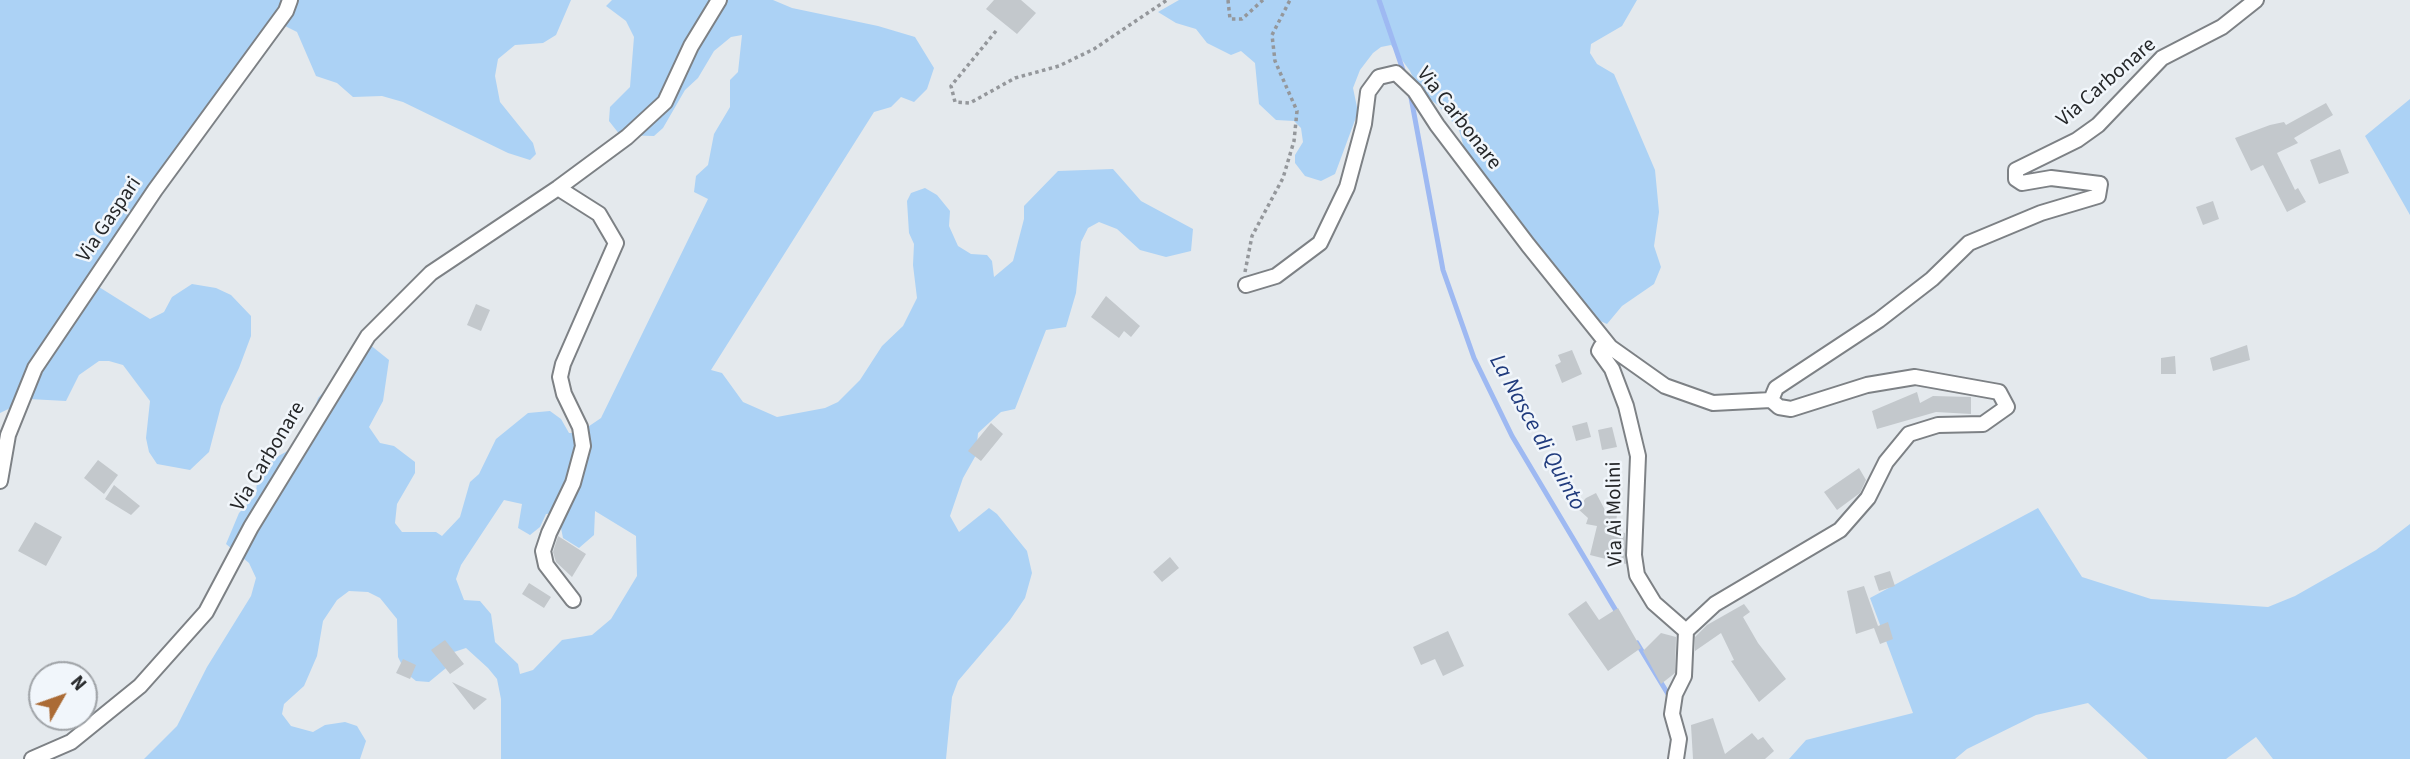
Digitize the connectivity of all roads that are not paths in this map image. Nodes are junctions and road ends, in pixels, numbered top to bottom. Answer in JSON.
{"nodes":[{"id":1,"x":290,"y":0,"type":"edge"},
{"id":2,"x":719,"y":0,"type":"edge"},
{"id":3,"x":2256,"y":0,"type":"edge"},
{"id":4,"x":558,"y":188,"type":"junction"},
{"id":5,"x":1246,"y":285,"type":"road end"},
{"id":6,"x":1610,"y":347,"type":"junction"},
{"id":7,"x":1771,"y":400,"type":"junction"},
{"id":8,"x":0,"y":481,"type":"edge"},
{"id":9,"x":573,"y":600,"type":"dead end"},
{"id":10,"x":1686,"y":631,"type":"junction"},
{"id":11,"x":32,"y":759,"type":"edge"},
{"id":12,"x":1676,"y":759,"type":"edge"}],
"edges":[{"from":1,"to":8,"type":"street","name":"Via Gaspari"},
{"from":2,"to":4,"type":"street","name":"Via Carbonare"},
{"from":3,"to":7,"type":"street","name":"Via Carbonare"},
{"from":4,"to":9,"type":"street"},
{"from":4,"to":11,"type":"street","name":"Via Carbonare"},
{"from":5,"to":6,"type":"street","name":"Via Carbonare"},
{"from":6,"to":7,"type":"street","name":"Via Carbonare"},
{"from":6,"to":10,"type":"street","name":"Via Ai Molini"},
{"from":7,"to":10,"type":"street","name":"Via Carbonare"},
{"from":10,"to":12,"type":"street"}]}
